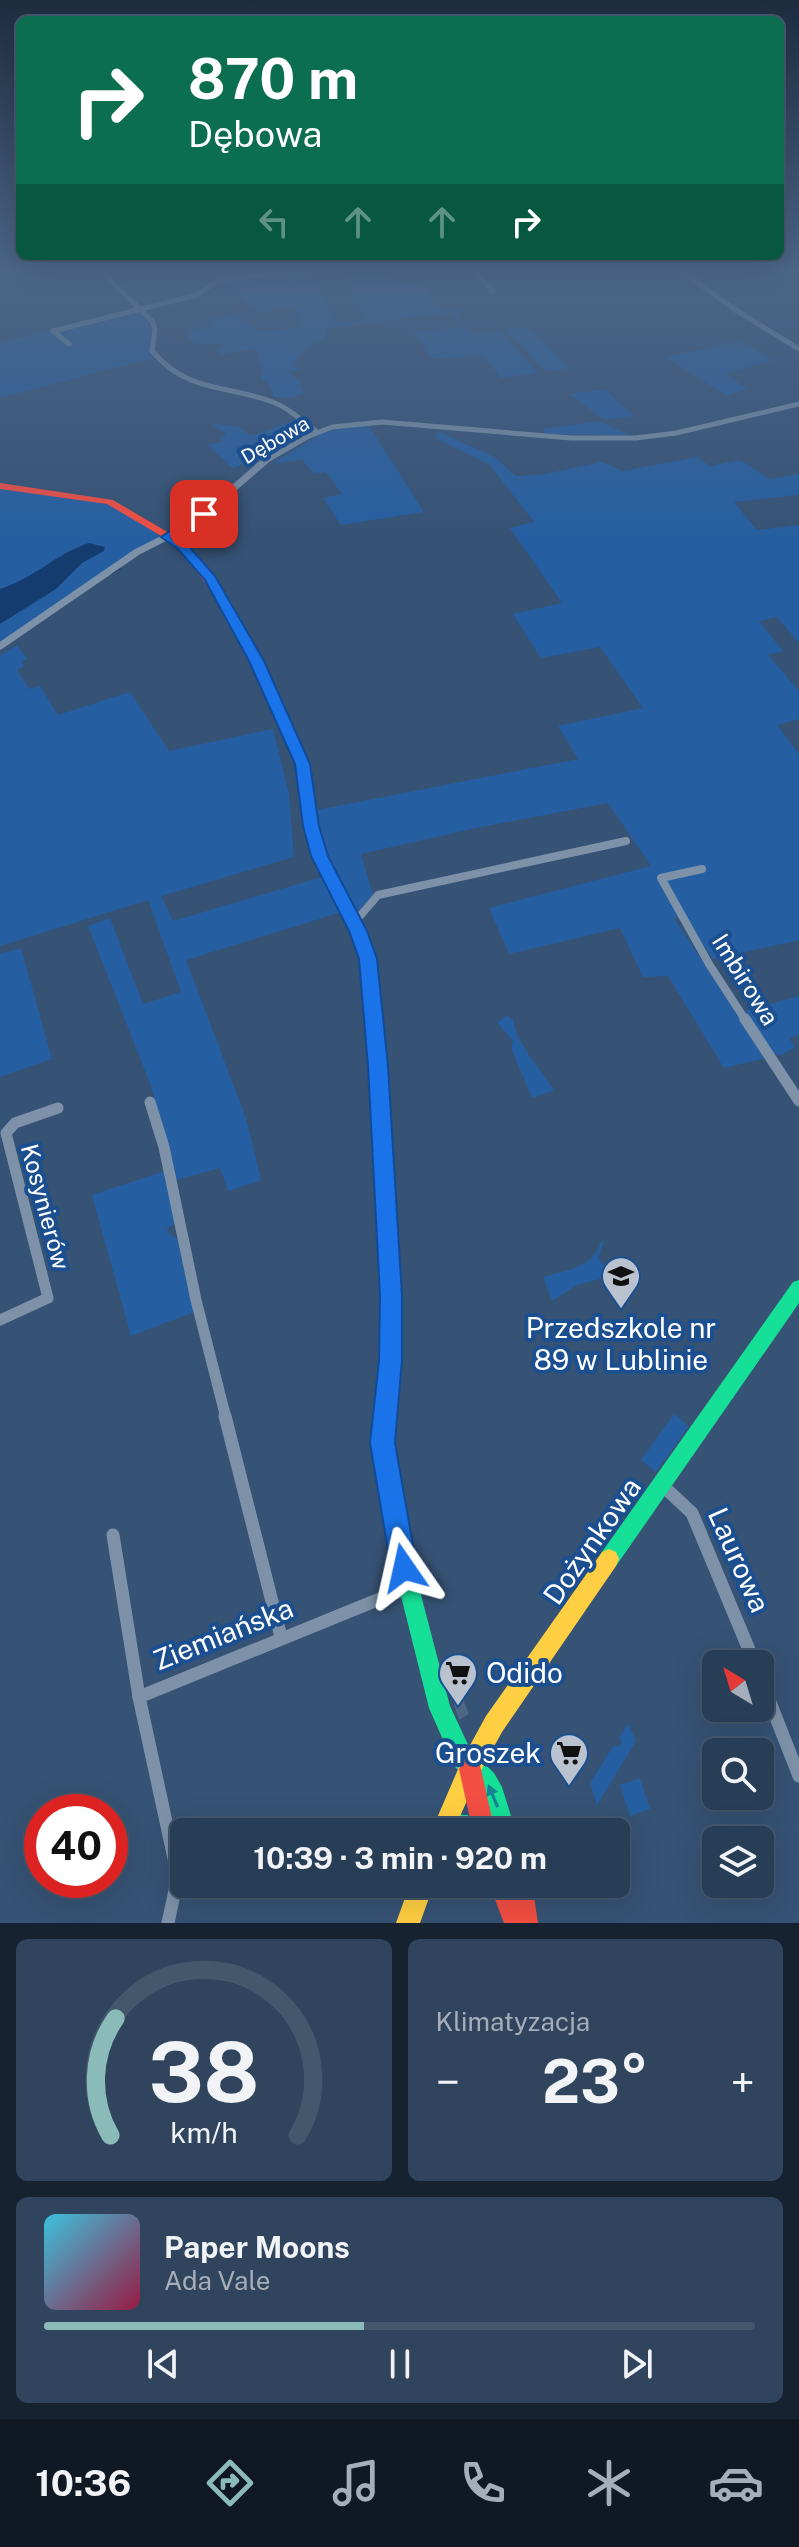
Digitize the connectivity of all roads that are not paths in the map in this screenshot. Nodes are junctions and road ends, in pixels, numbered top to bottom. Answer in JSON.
{"nodes":[{"id":1,"x":160,"y":359,"type":"edge"},
{"id":2,"x":799,"y":404,"type":"edge"},
{"id":3,"x":317,"y":432,"type":"junction"},
{"id":4,"x":0,"y":486,"type":"edge"},
{"id":5,"x":168,"y":537,"type":"junction"},
{"id":6,"x":0,"y":646,"type":"edge"},
{"id":7,"x":626,"y":841,"type":"dead end"},
{"id":8,"x":702,"y":869,"type":"dead end"},
{"id":9,"x":354,"y":923,"type":"junction"},
{"id":10,"x":799,"y":1101,"type":"edge"},
{"id":11,"x":150,"y":1102,"type":"dead end"},
{"id":12,"x":58,"y":1108,"type":"dead end"},
{"id":13,"x":799,"y":1288,"type":"edge"},
{"id":14,"x":0,"y":1320,"type":"edge"},
{"id":15,"x":662,"y":1485,"type":"junction"},
{"id":16,"x":113,"y":1535,"type":"dead end"},
{"id":17,"x":409,"y":1587,"type":"junction"},
{"id":18,"x":281,"y":1637,"type":"junction"},
{"id":19,"x":749,"y":1650,"type":"edge"},
{"id":20,"x":139,"y":1697,"type":"junction"},
{"id":21,"x":774,"y":1713,"type":"edge"},
{"id":22,"x":470,"y":1768,"type":"junction"},
{"id":23,"x":799,"y":1776,"type":"edge"},
{"id":24,"x":448,"y":1818,"type":"edge"},
{"id":25,"x":479,"y":1818,"type":"edge"},
{"id":26,"x":500,"y":1818,"type":"edge"},
{"id":27,"x":417,"y":1898,"type":"edge"},
{"id":28,"x":506,"y":1898,"type":"edge"},
{"id":29,"x":522,"y":1898,"type":"edge"},
{"id":30,"x":168,"y":1923,"type":"edge"},
{"id":31,"x":408,"y":1923,"type":"edge"},
{"id":32,"x":516,"y":1923,"type":"edge"},
{"id":33,"x":526,"y":1923,"type":"edge"}],
"edges":[{"from":1,"to":3,"type":"street"},
{"from":2,"to":3,"type":"street","name":"Dębowa"},
{"from":3,"to":5,"type":"street","name":"Dębowa"},
{"from":4,"to":5,"type":"street"},
{"from":5,"to":6,"type":"street","name":"Dębowa"},
{"from":5,"to":9,"type":"street"},
{"from":7,"to":9,"type":"street"},
{"from":8,"to":10,"type":"street","name":"Imbirowa"},
{"from":9,"to":17,"type":"street"},
{"from":11,"to":18,"type":"street"},
{"from":12,"to":14,"type":"street","name":"Kosynierów"},
{"from":13,"to":15,"type":"street","name":"Dożynkowa"},
{"from":15,"to":19,"type":"street","name":"Laurowa"},
{"from":15,"to":22,"type":"street","name":"Dożynkowa"},
{"from":16,"to":20,"type":"street"},
{"from":17,"to":18,"type":"street","name":"Ziemiańska"},
{"from":17,"to":22,"type":"street"},
{"from":18,"to":20,"type":"street","name":"Ziemiańska"},
{"from":20,"to":30,"type":"street","name":"Ziemiańska"},
{"from":21,"to":23,"type":"street"},
{"from":22,"to":24,"type":"street","name":"Dożynkowa"},
{"from":22,"to":25,"type":"street"},
{"from":26,"to":22,"type":"street","one_way":true},
{"from":27,"to":31,"type":"street"},
{"from":28,"to":32,"type":"street"},
{"from":29,"to":33,"type":"street"}]}
